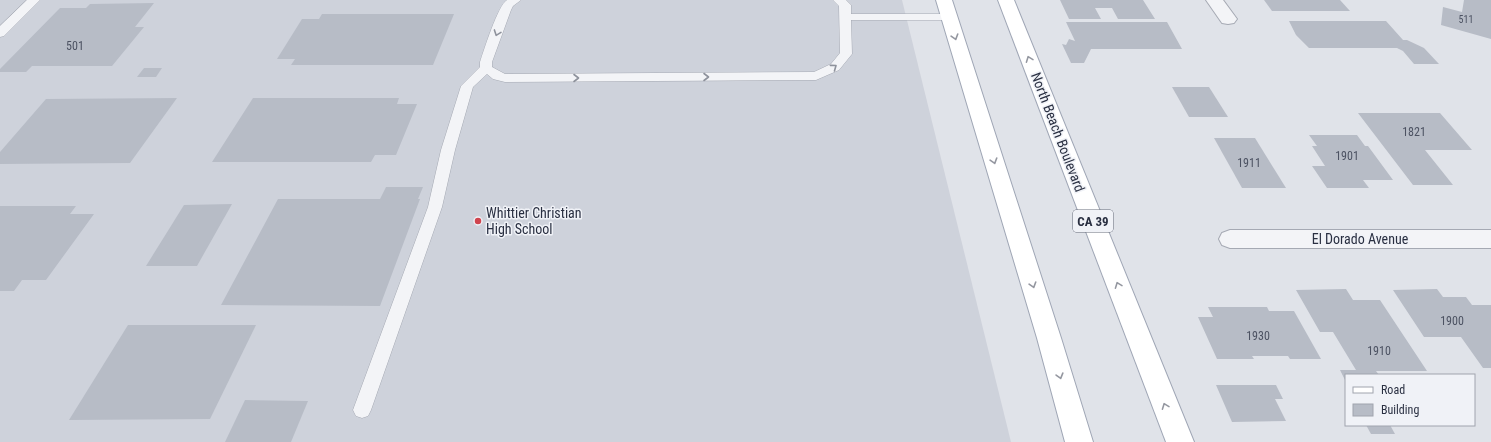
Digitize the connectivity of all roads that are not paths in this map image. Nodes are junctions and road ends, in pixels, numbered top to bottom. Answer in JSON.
{"nodes":[{"id":1,"x":34,"y":0,"type":"edge"},
{"id":2,"x":515,"y":0,"type":"edge"},
{"id":3,"x":839,"y":0,"type":"edge"},
{"id":4,"x":1006,"y":0,"type":"edge"},
{"id":5,"x":1214,"y":0,"type":"edge"},
{"id":6,"x":946,"y":8,"type":"edge"},
{"id":7,"x":846,"y":17,"type":"junction"},
{"id":8,"x":1228,"y":19,"type":"dead end"},
{"id":9,"x":0,"y":33,"type":"edge"},
{"id":10,"x":486,"y":68,"type":"junction"},
{"id":11,"x":1230,"y":239,"type":"dead end"},
{"id":12,"x":1491,"y":239,"type":"edge"},
{"id":13,"x":362,"y":410,"type":"dead end"},
{"id":14,"x":1079,"y":442,"type":"edge"},
{"id":15,"x":1180,"y":442,"type":"edge"}],
"edges":[{"from":1,"to":9,"type":"lane"},
{"from":2,"to":10,"type":"lane","one_way":true},
{"from":3,"to":7,"type":"lane"},
{"from":15,"to":4,"type":"main road","name":"North Beach Boulevard","number":"CA 39","one_way":true},
{"from":5,"to":8,"type":"street"},
{"from":6,"to":7,"type":"lane"},
{"from":6,"to":14,"type":"main road","one_way":true},
{"from":10,"to":7,"type":"lane","one_way":true},
{"from":10,"to":13,"type":"lane"},
{"from":11,"to":12,"type":"street","name":"El Dorado Avenue"}]}
